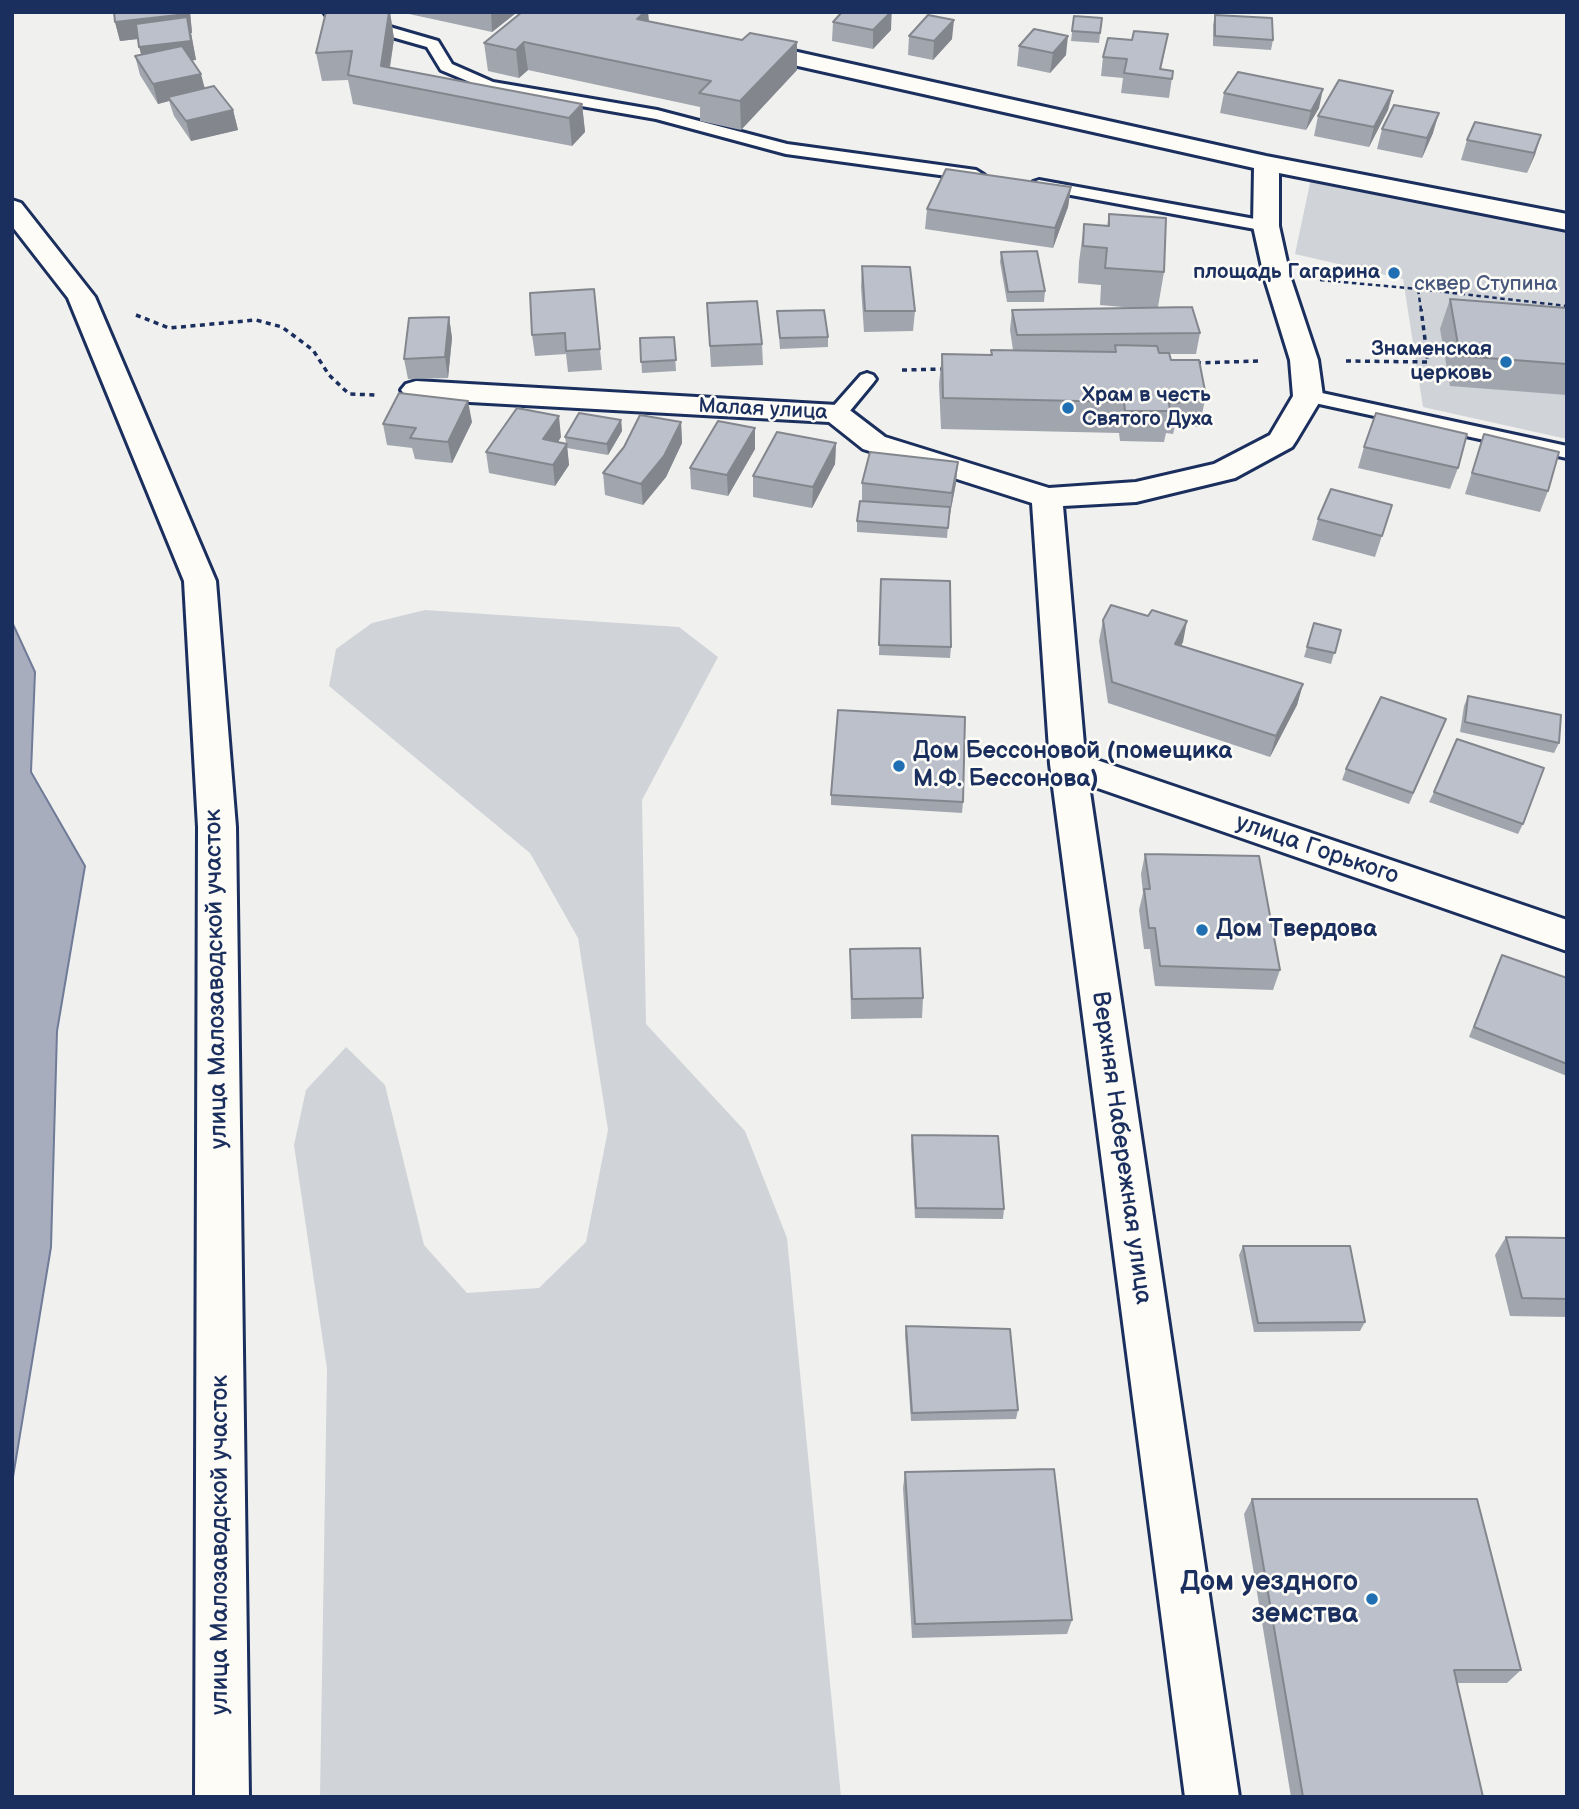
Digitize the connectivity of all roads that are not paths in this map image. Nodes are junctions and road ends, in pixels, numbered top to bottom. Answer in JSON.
{"nodes":[{"id":1,"x":331,"y":12,"type":"edge"},
{"id":2,"x":722,"y":42,"type":"edge"},
{"id":3,"x":1266,"y":163,"type":"junction"},
{"id":4,"x":988,"y":177,"type":"edge"},
{"id":5,"x":1028,"y":183,"type":"edge"},
{"id":6,"x":12,"y":208,"type":"edge"},
{"id":7,"x":1567,"y":222,"type":"edge"},
{"id":8,"x":1266,"y":226,"type":"junction"},
{"id":9,"x":867,"y":379,"type":"road end"},
{"id":10,"x":416,"y":390,"type":"road end"},
{"id":11,"x":1308,"y":396,"type":"junction"},
{"id":12,"x":838,"y":414,"type":"junction"},
{"id":13,"x":1567,"y":452,"type":"edge"},
{"id":14,"x":1047,"y":498,"type":"junction"},
{"id":15,"x":1068,"y":764,"type":"junction"},
{"id":16,"x":1567,"y":936,"type":"edge"},
{"id":17,"x":222,"y":1797,"type":"edge"},
{"id":18,"x":1212,"y":1797,"type":"edge"}],
"edges":[{"from":1,"to":4,"type":"lane"},
{"from":2,"to":3,"type":"street"},
{"from":3,"to":7,"type":"street"},
{"from":3,"to":8,"type":"street"},
{"from":5,"to":8,"type":"lane"},
{"from":6,"to":17,"type":"street","name":"улица Малозаводской участок"},
{"from":8,"to":11,"type":"street"},
{"from":9,"to":12,"type":"lane"},
{"from":10,"to":12,"type":"street","name":"Малая улица"},
{"from":11,"to":13,"type":"lane"},
{"from":11,"to":14,"type":"street","name":"Малая улица"},
{"from":12,"to":14,"type":"street","name":"Малая улица"},
{"from":14,"to":15,"type":"street","name":"Верхняя Набережная улица"},
{"from":15,"to":16,"type":"street","name":"улица Горького"},
{"from":15,"to":18,"type":"street","name":"Верхняя Набережная улица"}]}
